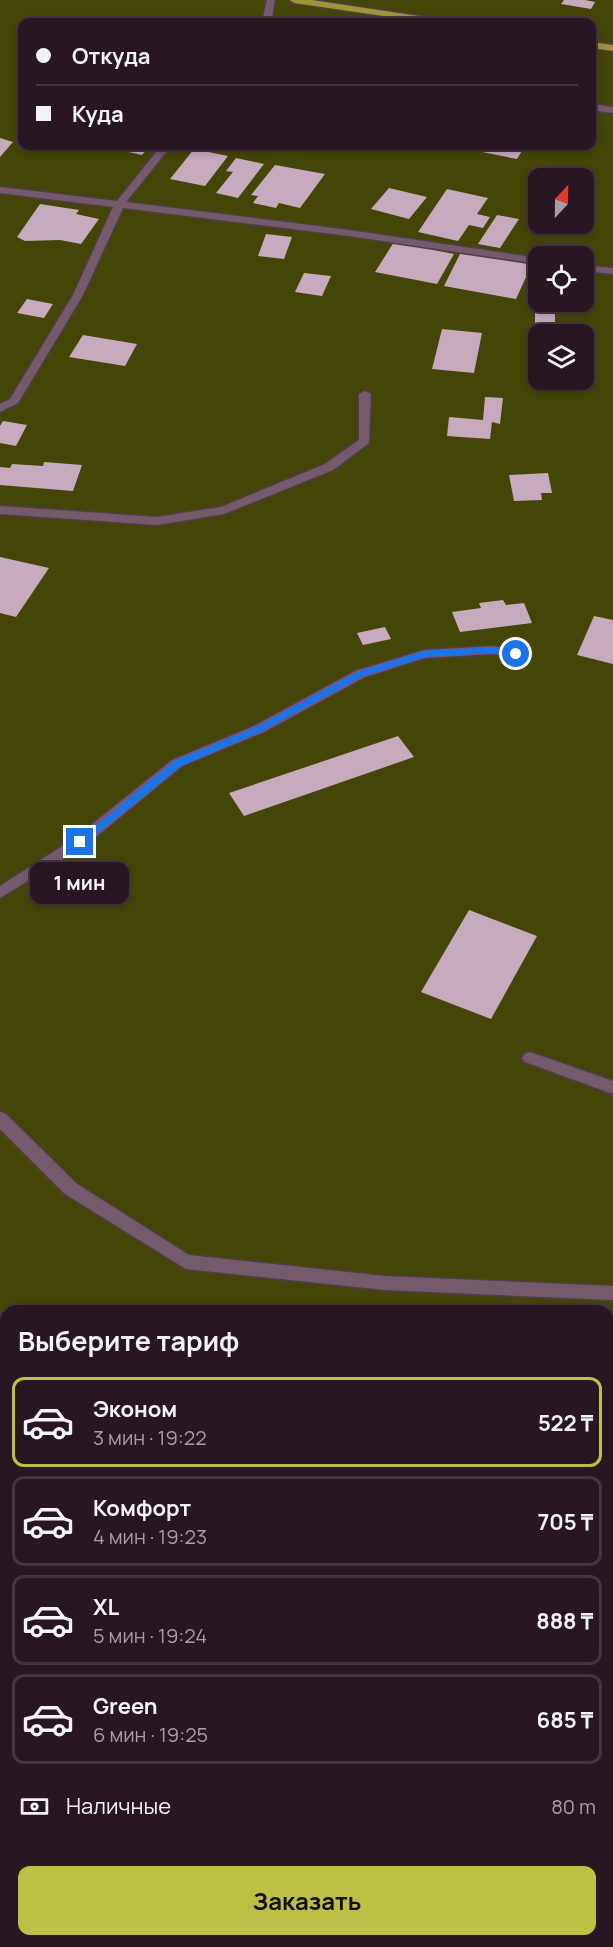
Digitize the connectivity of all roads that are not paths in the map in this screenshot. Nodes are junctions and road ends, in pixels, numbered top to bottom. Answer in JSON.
{"nodes":[{"id":1,"x":272,"y":0,"type":"edge"},
{"id":2,"x":294,"y":0,"type":"edge"},
{"id":3,"x":268,"y":18,"type":"edge"},
{"id":4,"x":413,"y":18,"type":"edge"},
{"id":5,"x":596,"y":46,"type":"edge"},
{"id":6,"x":613,"y":48,"type":"edge"},
{"id":7,"x":596,"y":107,"type":"edge"},
{"id":8,"x":613,"y":110,"type":"edge"},
{"id":9,"x":163,"y":150,"type":"edge"},
{"id":10,"x":0,"y":190,"type":"edge"},
{"id":11,"x":119,"y":205,"type":"junction"},
{"id":12,"x":528,"y":260,"type":"edge"},
{"id":13,"x":594,"y":269,"type":"edge"},
{"id":14,"x":613,"y":271,"type":"edge"},
{"id":15,"x":365,"y":394,"type":"dead end"},
{"id":16,"x":0,"y":409,"type":"edge"},
{"id":17,"x":0,"y":510,"type":"edge"},
{"id":18,"x":516,"y":654,"type":"dead end"},
{"id":19,"x":0,"y":893,"type":"edge"},
{"id":20,"x":530,"y":1058,"type":"dead end"},
{"id":21,"x":613,"y":1088,"type":"edge"},
{"id":22,"x":0,"y":1119,"type":"edge"},
{"id":23,"x":613,"y":1293,"type":"edge"}],
"edges":[{"from":1,"to":3,"type":"street"},
{"from":2,"to":4,"type":"main road"},
{"from":5,"to":6,"type":"main road"},
{"from":7,"to":8,"type":"street"},
{"from":9,"to":11,"type":"street"},
{"from":10,"to":11,"type":"street"},
{"from":11,"to":12,"type":"street"},
{"from":11,"to":16,"type":"street"},
{"from":13,"to":14,"type":"street"},
{"from":15,"to":17,"type":"street"},
{"from":18,"to":19,"type":"street"},
{"from":20,"to":21,"type":"street"},
{"from":22,"to":23,"type":"street"}]}
